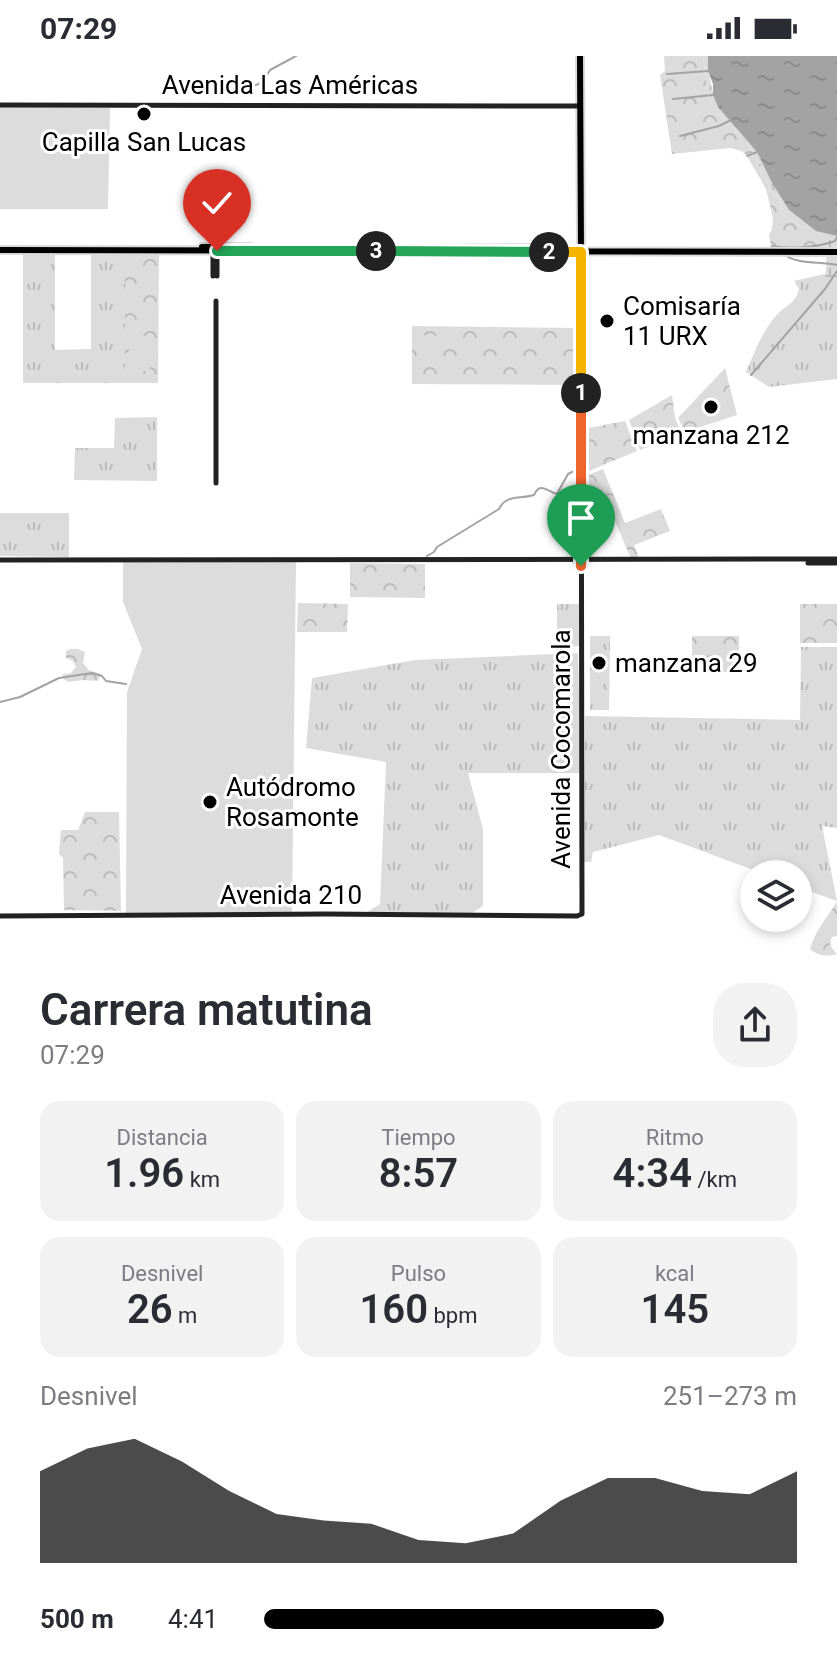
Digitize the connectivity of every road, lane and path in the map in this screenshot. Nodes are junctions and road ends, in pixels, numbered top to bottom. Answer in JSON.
{"nodes":[{"id":1,"x":580,"y":56,"type":"edge"},
{"id":2,"x":0,"y":105,"type":"edge"},
{"id":3,"x":580,"y":106,"type":"junction"},
{"id":4,"x":0,"y":248,"type":"edge"},
{"id":5,"x":581,"y":250,"type":"junction"},
{"id":6,"x":215,"y":251,"type":"junction"},
{"id":7,"x":837,"y":252,"type":"edge"},
{"id":8,"x":215,"y":276,"type":"dead end"},
{"id":9,"x":215,"y":301,"type":"dead end"},
{"id":10,"x":215,"y":483,"type":"dead end"},
{"id":11,"x":0,"y":560,"type":"edge"},
{"id":12,"x":581,"y":561,"type":"junction"},
{"id":13,"x":837,"y":561,"type":"edge"},
{"id":14,"x":582,"y":914,"type":"joint"},
{"id":15,"x":0,"y":916,"type":"edge"}],
"edges":[{"from":1,"to":3,"type":"main road","name":"Avenida Cocomarola"},
{"from":2,"to":3,"type":"main road","name":"Avenida Las Américas"},
{"from":3,"to":5,"type":"main road","name":"Avenida Cocomarola"},
{"from":4,"to":5,"type":"main road"},
{"from":4,"to":6,"type":"main road"},
{"from":5,"to":6,"type":"main road"},
{"from":5,"to":7,"type":"main road"},
{"from":5,"to":12,"type":"main road","name":"Avenida Cocomarola"},
{"from":6,"to":8,"type":"main road"},
{"from":9,"to":10,"type":"main road"},
{"from":11,"to":12,"type":"main road"},
{"from":12,"to":13,"type":"main road"},
{"from":12,"to":14,"type":"main road","name":"Avenida Cocomarola"},
{"from":14,"to":15,"type":"main road","name":"Avenida 210"}]}
